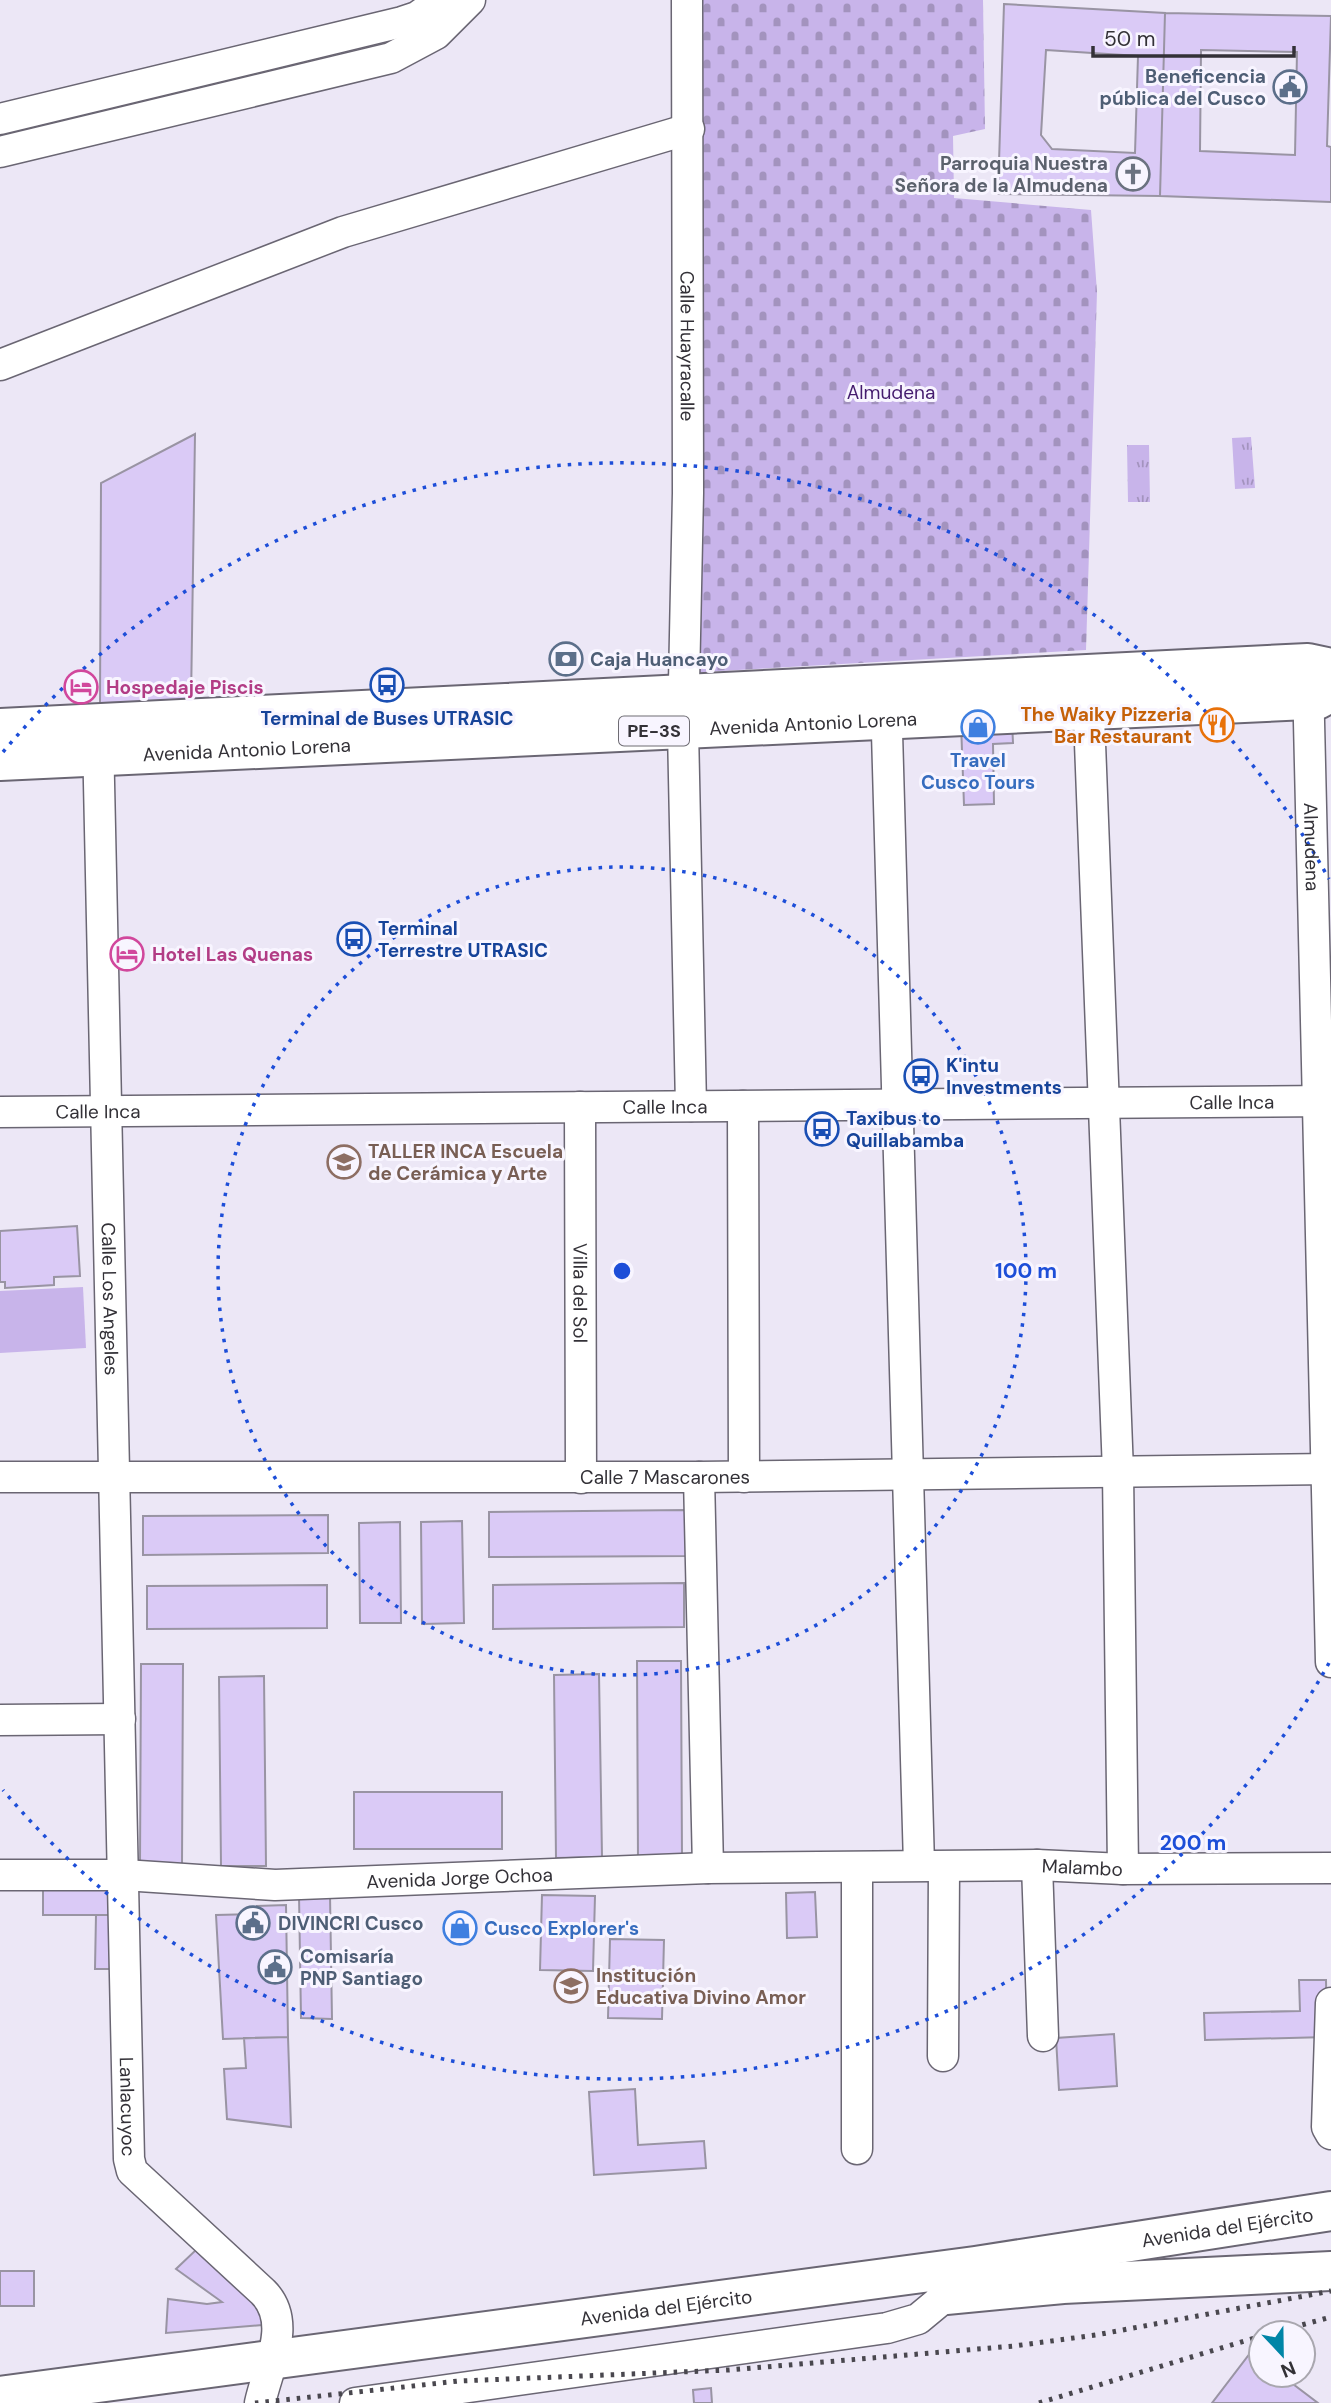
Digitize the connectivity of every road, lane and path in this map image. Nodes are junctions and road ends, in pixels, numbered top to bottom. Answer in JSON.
{"nodes":[{"id":1,"x":441,"y":0,"type":"edge"},
{"id":2,"x":470,"y":0,"type":"edge"},
{"id":3,"x":688,"y":0,"type":"edge"},
{"id":4,"x":0,"y":119,"type":"edge"},
{"id":5,"x":689,"y":129,"type":"junction"},
{"id":6,"x":0,"y":152,"type":"edge"},
{"id":7,"x":0,"y":365,"type":"edge"},
{"id":8,"x":1319,"y":681,"type":"edge"},
{"id":9,"x":1088,"y":694,"type":"junction"},
{"id":10,"x":886,"y":703,"type":"junction"},
{"id":11,"x":684,"y":712,"type":"junction"},
{"id":12,"x":0,"y":728,"type":"edge"},
{"id":13,"x":98,"y":740,"type":"junction"},
{"id":14,"x":0,"y":761,"type":"edge"},
{"id":15,"x":1325,"y":1101,"type":"edge"},
{"id":16,"x":1105,"y":1103,"type":"junction"},
{"id":17,"x":899,"y":1104,"type":"junction"},
{"id":18,"x":691,"y":1106,"type":"junction"},
{"id":19,"x":743,"y":1106,"type":"junction"},
{"id":20,"x":580,"y":1107,"type":"junction"},
{"id":21,"x":107,"y":1111,"type":"junction"},
{"id":22,"x":0,"y":1112,"type":"edge"},
{"id":23,"x":1329,"y":1469,"type":"edge"},
{"id":24,"x":1118,"y":1472,"type":"junction"},
{"id":25,"x":907,"y":1476,"type":"junction"},
{"id":26,"x":0,"y":1477,"type":"edge"},
{"id":27,"x":115,"y":1477,"type":"junction"},
{"id":28,"x":699,"y":1477,"type":"junction"},
{"id":29,"x":744,"y":1477,"type":"junction"},
{"id":30,"x":581,"y":1478,"type":"junction"},
{"id":31,"x":1331,"y":1662,"type":"edge"},
{"id":32,"x":120,"y":1719,"type":"junction"},
{"id":33,"x":0,"y":1720,"type":"edge"},
{"id":34,"x":1037,"y":1865,"type":"junction"},
{"id":35,"x":931,"y":1866,"type":"junction"},
{"id":36,"x":708,"y":1868,"type":"junction"},
{"id":37,"x":1331,"y":1868,"type":"edge"},
{"id":38,"x":857,"y":1869,"type":"junction"},
{"id":39,"x":1123,"y":1869,"type":"junction"},
{"id":40,"x":0,"y":1875,"type":"edge"},
{"id":41,"x":124,"y":1875,"type":"junction"},
{"id":42,"x":1331,"y":2003,"type":"edge"},
{"id":43,"x":1043,"y":2036,"type":"dead end"},
{"id":44,"x":943,"y":2056,"type":"dead end"},
{"id":45,"x":1329,"y":2131,"type":"edge"},
{"id":46,"x":857,"y":2149,"type":"dead end"},
{"id":47,"x":1331,"y":2211,"type":"edge"},
{"id":48,"x":1331,"y":2271,"type":"edge"},
{"id":49,"x":947,"y":2295,"type":"junction"},
{"id":50,"x":265,"y":2381,"type":"edge"},
{"id":51,"x":0,"y":2396,"type":"edge"},
{"id":52,"x":118,"y":2403,"type":"edge"},
{"id":53,"x":355,"y":2403,"type":"edge"}],
"edges":[{"from":1,"to":4,"type":"street"},
{"from":2,"to":6,"type":"street"},
{"from":3,"to":5,"type":"street","name":"Calle Huayracalle"},
{"from":5,"to":7,"type":"street"},
{"from":5,"to":11,"type":"street","name":"Calle Huayracalle"},
{"from":8,"to":9,"type":"main road","name":"Avenida Antonio Lorena","number":"PE-3S"},
{"from":8,"to":15,"type":"street","name":"Almudena"},
{"from":9,"to":10,"type":"main road","name":"Avenida Antonio Lorena","number":"PE-3S"},
{"from":9,"to":16,"type":"street"},
{"from":10,"to":11,"type":"main road","name":"Avenida Antonio Lorena","number":"PE-3S"},
{"from":10,"to":17,"type":"street"},
{"from":11,"to":13,"type":"main road","name":"Avenida Antonio Lorena","number":"PE-3S"},
{"from":11,"to":18,"type":"street","name":"Calle Huayracalle"},
{"from":12,"to":13,"type":"main road","name":"Avenida Antonio Lorena","number":"PE-3S"},
{"from":13,"to":14,"type":"main road","name":"Avenida Antonio Lorena","number":"PE-3S"},
{"from":13,"to":21,"type":"street","name":"Calle Los Angeles"},
{"from":15,"to":16,"type":"street","name":"Calle Inca"},
{"from":15,"to":23,"type":"street","name":"Almudena"},
{"from":16,"to":17,"type":"street","name":"Calle Inca"},
{"from":16,"to":24,"type":"street"},
{"from":17,"to":19,"type":"street","name":"Calle Inca"},
{"from":17,"to":25,"type":"street"},
{"from":18,"to":19,"type":"street","name":"Calle Inca"},
{"from":18,"to":20,"type":"street","name":"Calle Inca"},
{"from":19,"to":29,"type":"street"},
{"from":20,"to":21,"type":"street","name":"Calle Inca"},
{"from":20,"to":30,"type":"street","name":"Villa del Sol"},
{"from":21,"to":22,"type":"street","name":"Calle Inca"},
{"from":21,"to":27,"type":"street","name":"Calle Los Angeles"},
{"from":23,"to":24,"type":"street","name":"Calle 7 Mascarones"},
{"from":23,"to":31,"type":"street","name":"Almudena"},
{"from":24,"to":25,"type":"street","name":"Calle 7 Mascarones"},
{"from":24,"to":39,"type":"street"},
{"from":25,"to":29,"type":"street","name":"Calle 7 Mascarones"},
{"from":25,"to":35,"type":"street"},
{"from":26,"to":27,"type":"street","name":"Calle 7 Mascarones"},
{"from":27,"to":30,"type":"street","name":"Calle 7 Mascarones"},
{"from":27,"to":32,"type":"street","name":"Calle Los Angeles"},
{"from":28,"to":29,"type":"street","name":"Calle 7 Mascarones"},
{"from":28,"to":30,"type":"street","name":"Calle 7 Mascarones"},
{"from":28,"to":36,"type":"street"},
{"from":32,"to":33,"type":"street"},
{"from":32,"to":41,"type":"street","name":"Calle Los Angeles"},
{"from":34,"to":35,"type":"street","name":"Malambo"},
{"from":34,"to":39,"type":"street","name":"Malambo"},
{"from":34,"to":43,"type":"street"},
{"from":35,"to":38,"type":"street","name":"Avenida Jorge Ochoa"},
{"from":35,"to":44,"type":"street"},
{"from":36,"to":38,"type":"street","name":"Avenida Jorge Ochoa"},
{"from":36,"to":41,"type":"street","name":"Avenida Jorge Ochoa"},
{"from":37,"to":39,"type":"street","name":"Malambo"},
{"from":38,"to":46,"type":"street"},
{"from":40,"to":41,"type":"street","name":"Avenida Jorge Ochoa"},
{"from":41,"to":50,"type":"street","name":"Lanlacuyoc"},
{"from":42,"to":45,"type":"street"},
{"from":47,"to":50,"type":"main road","name":"Avenida del Ejército"},
{"from":48,"to":49,"type":"main road","name":"Avenida del Ejército"},
{"from":49,"to":50,"type":"main road","name":"Avenida del Ejército"},
{"from":49,"to":53,"type":"street"},
{"from":50,"to":51,"type":"main road","name":"Avenida del Ejército"},
{"from":50,"to":52,"type":"main road","name":"Avenida del Ejército"}]}
